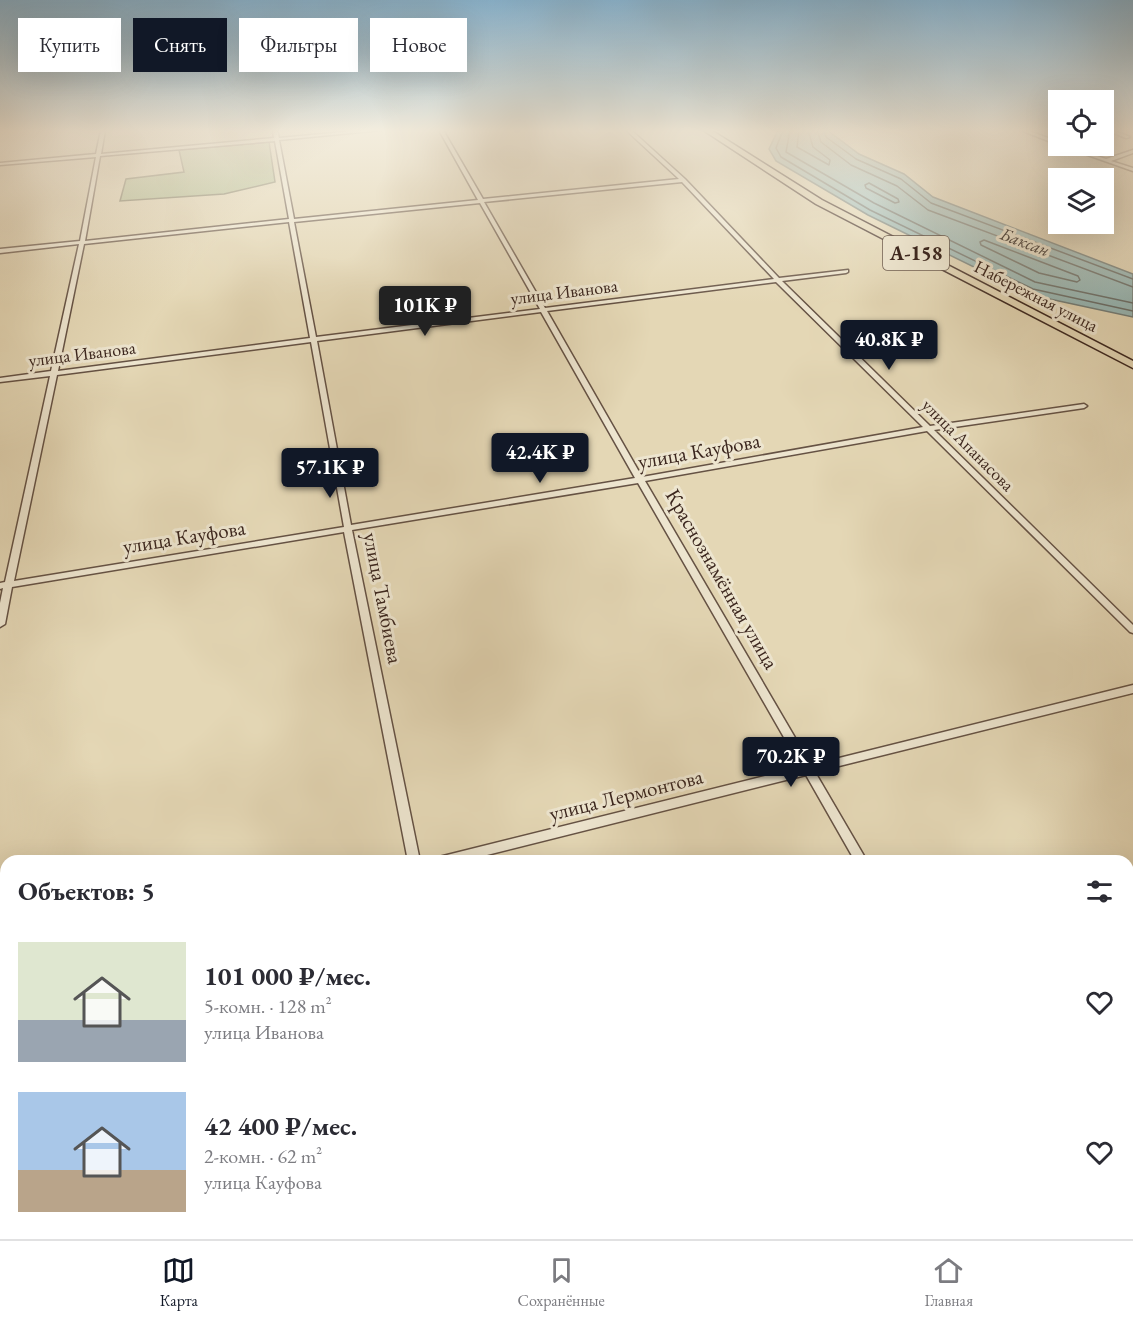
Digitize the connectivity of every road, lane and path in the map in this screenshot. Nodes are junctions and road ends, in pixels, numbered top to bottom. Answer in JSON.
{"nodes":[{"id":1,"x":92,"y":188,"type":"edge"},
{"id":2,"x":286,"y":188,"type":"edge"},
{"id":3,"x":473,"y":188,"type":"edge"},
{"id":4,"x":604,"y":188,"type":"edge"},
{"id":5,"x":690,"y":188,"type":"edge"},
{"id":6,"x":797,"y":188,"type":"edge"},
{"id":7,"x":480,"y":200,"type":"junction"},
{"id":8,"x":293,"y":222,"type":"junction"},
{"id":9,"x":82,"y":242,"type":"junction"},
{"id":10,"x":0,"y":251,"type":"edge"},
{"id":11,"x":846,"y":271,"type":"dead end"},
{"id":12,"x":778,"y":280,"type":"junction"},
{"id":13,"x":543,"y":309,"type":"junction"},
{"id":14,"x":315,"y":340,"type":"junction"},
{"id":15,"x":1133,"y":365,"type":"edge"},
{"id":16,"x":53,"y":373,"type":"junction"},
{"id":17,"x":0,"y":380,"type":"edge"},
{"id":18,"x":1084,"y":406,"type":"dead end"},
{"id":19,"x":930,"y":428,"type":"junction"},
{"id":20,"x":640,"y":480,"type":"junction"},
{"id":21,"x":348,"y":529,"type":"junction"},
{"id":22,"x":4,"y":585,"type":"edge"},
{"id":23,"x":0,"y":624,"type":"edge"},
{"id":24,"x":1133,"y":630,"type":"edge"},
{"id":25,"x":1133,"y":689,"type":"edge"},
{"id":26,"x":808,"y":769,"type":"junction"},
{"id":27,"x":413,"y":855,"type":"edge"},
{"id":28,"x":467,"y":855,"type":"edge"},
{"id":29,"x":858,"y":855,"type":"edge"}],
"edges":[{"from":1,"to":9,"type":"street"},
{"from":2,"to":8,"type":"street","name":"улица Тамбиева"},
{"from":3,"to":7,"type":"street","name":"Краснознамённая улица"},
{"from":4,"to":7,"type":"street"},
{"from":5,"to":12,"type":"street","name":"улица Апанасова"},
{"from":6,"to":15,"type":"main road","name":"Набережная улица","number":"А-158"},
{"from":7,"to":8,"type":"street"},
{"from":7,"to":13,"type":"street","name":"Краснознамённая улица"},
{"from":8,"to":9,"type":"street"},
{"from":8,"to":14,"type":"street","name":"улица Тамбиева"},
{"from":9,"to":10,"type":"street"},
{"from":9,"to":16,"type":"street"},
{"from":11,"to":12,"type":"street","name":"улица Иванова"},
{"from":12,"to":13,"type":"street","name":"улица Иванова"},
{"from":12,"to":19,"type":"street","name":"улица Апанасова"},
{"from":13,"to":14,"type":"street","name":"улица Иванова"},
{"from":13,"to":20,"type":"street","name":"Краснознамённая улица"},
{"from":14,"to":16,"type":"street","name":"улица Иванова"},
{"from":14,"to":21,"type":"street","name":"улица Тамбиева"},
{"from":16,"to":17,"type":"street","name":"улица Иванова"},
{"from":16,"to":22,"type":"street"},
{"from":18,"to":19,"type":"street","name":"улица Кауфова"},
{"from":19,"to":20,"type":"street","name":"улица Кауфова"},
{"from":19,"to":24,"type":"street","name":"улица Апанасова"},
{"from":20,"to":21,"type":"street","name":"улица Кауфова"},
{"from":20,"to":26,"type":"street","name":"Краснознамённая улица"},
{"from":21,"to":22,"type":"street","name":"улица Кауфова"},
{"from":21,"to":27,"type":"street","name":"улица Тамбиева"},
{"from":22,"to":23,"type":"street"},
{"from":25,"to":26,"type":"street","name":"улица Лермонтова"},
{"from":26,"to":28,"type":"street","name":"улица Лермонтова"},
{"from":26,"to":29,"type":"street","name":"Краснознамённая улица"}]}
